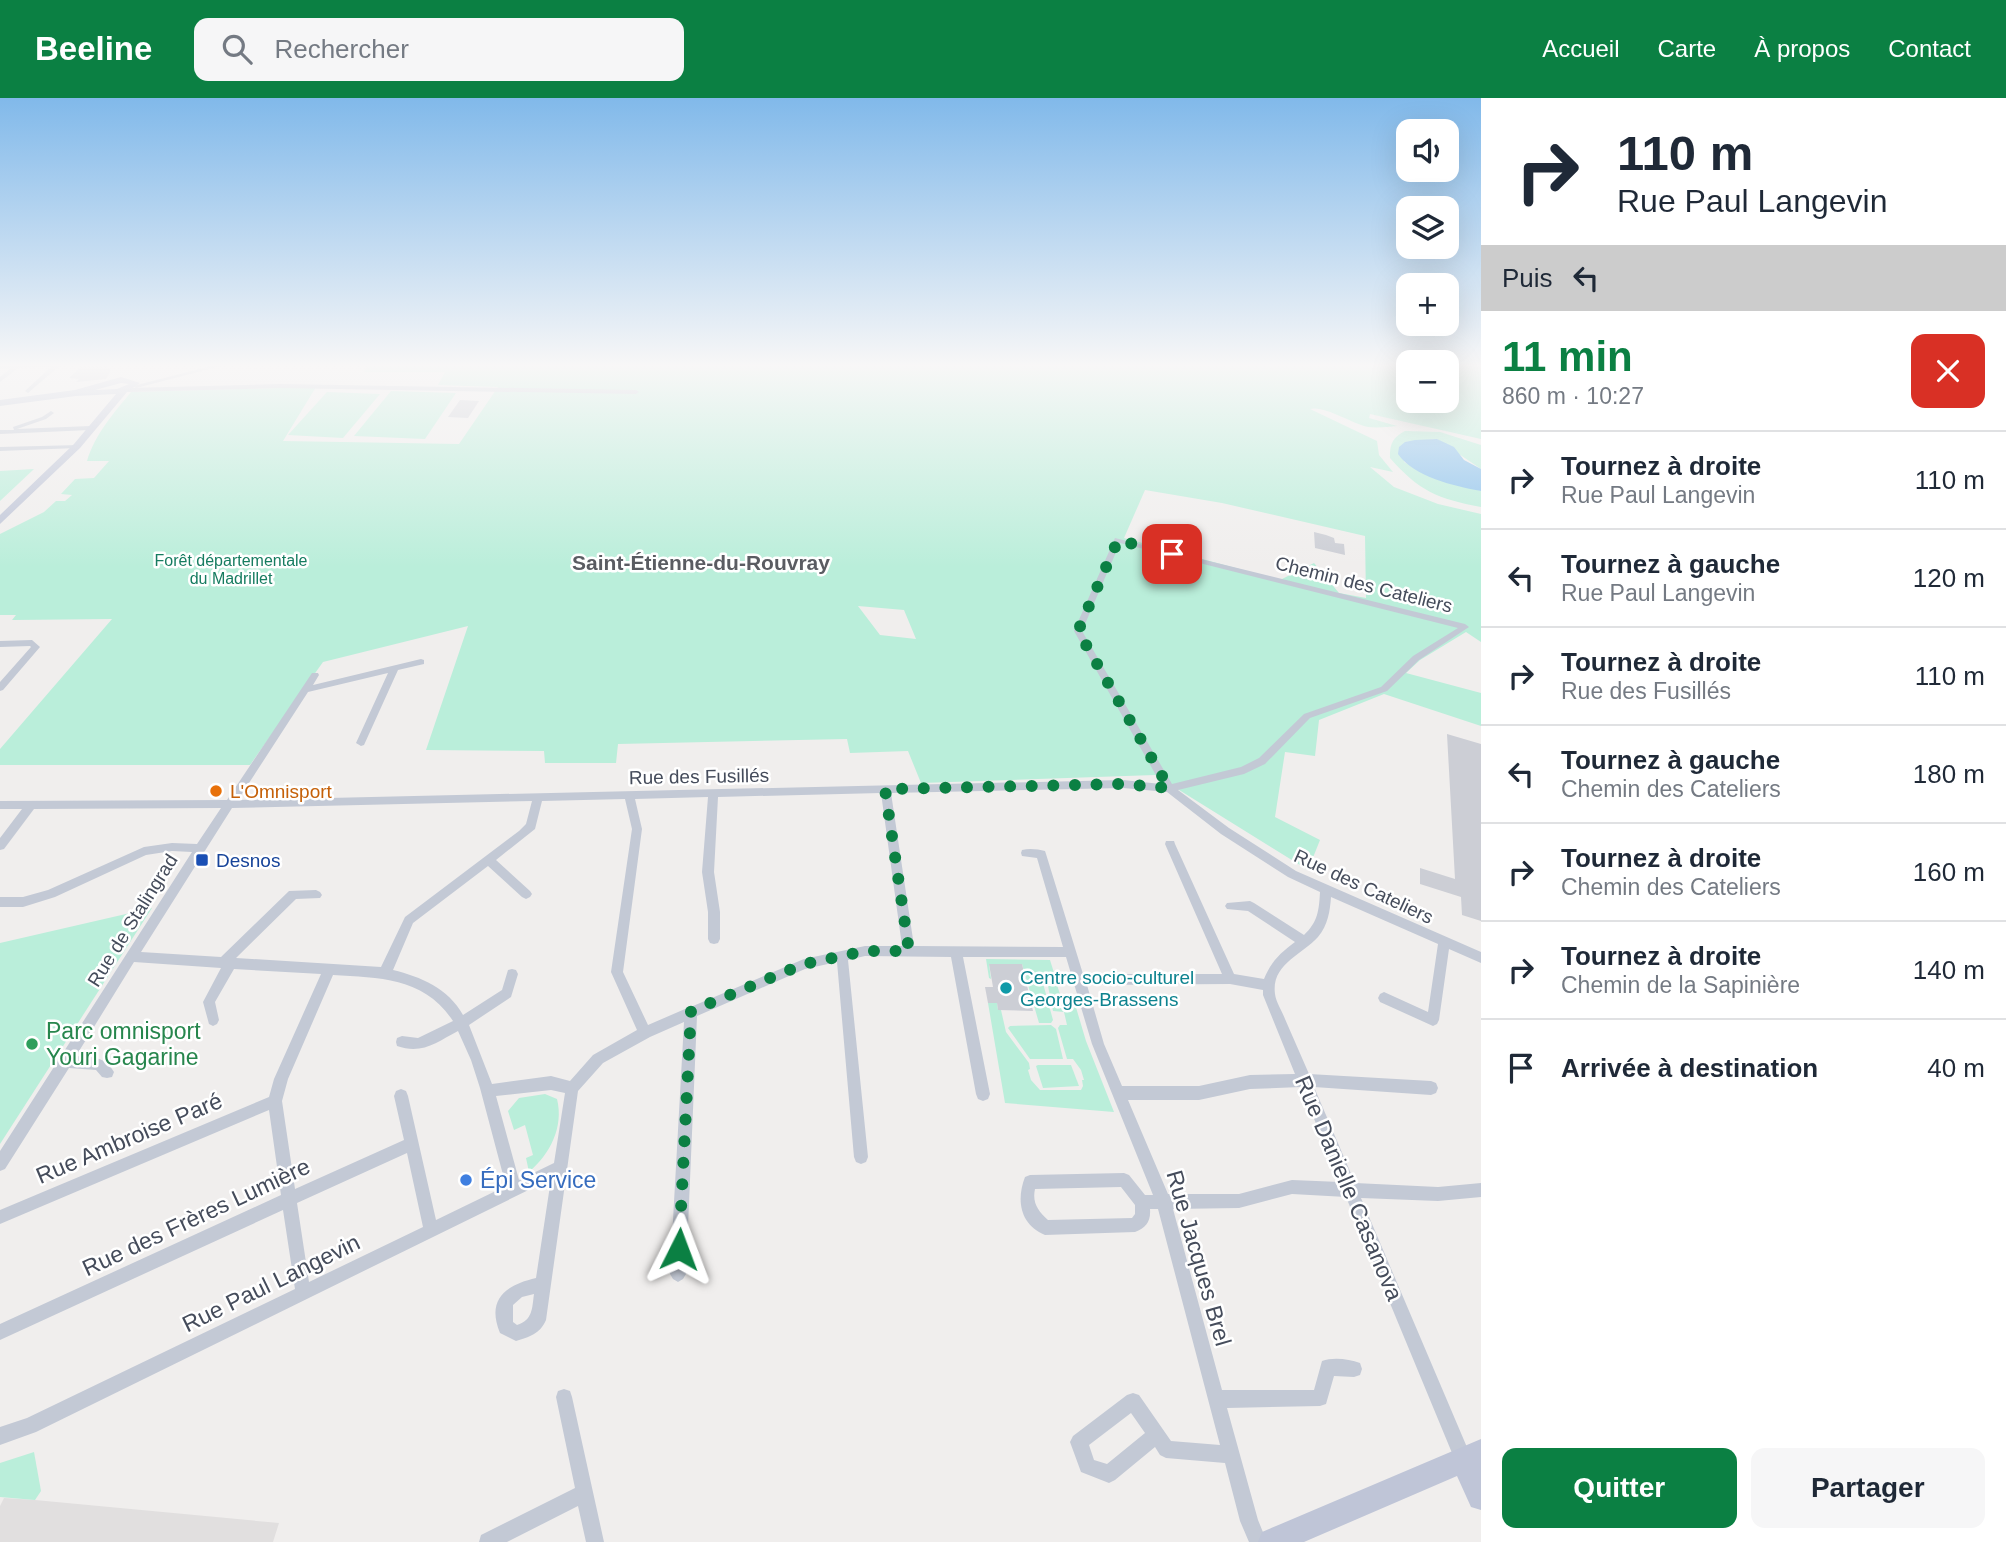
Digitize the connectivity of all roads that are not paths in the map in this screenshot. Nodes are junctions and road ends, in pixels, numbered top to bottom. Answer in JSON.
{"nodes":[{"id":1,"x":87,"y":432,"type":"edge"},
{"id":2,"x":77,"y":446,"type":"junction"},
{"id":3,"x":0,"y":449,"type":"edge"},
{"id":4,"x":0,"y":521,"type":"edge"},
{"id":5,"x":0,"y":644,"type":"edge"},
{"id":6,"x":421,"y":662,"type":"dead end"},
{"id":7,"x":396,"y":668,"type":"junction"},
{"id":8,"x":315,"y":675,"type":"dead end"},
{"id":9,"x":0,"y":688,"type":"edge"},
{"id":10,"x":305,"y":690,"type":"junction"},
{"id":11,"x":361,"y":743,"type":"dead end"},
{"id":12,"x":1169,"y":788,"type":"junction"},
{"id":13,"x":885,"y":789,"type":"junction"},
{"id":14,"x":713,"y":793,"type":"junction"},
{"id":15,"x":629,"y":795,"type":"junction"},
{"id":16,"x":538,"y":797,"type":"junction"},
{"id":17,"x":229,"y":804,"type":"junction"},
{"id":18,"x":0,"y":805,"type":"edge"},
{"id":19,"x":31,"y":805,"type":"junction"},
{"id":20,"x":1170,"y":844,"type":"dead end"},
{"id":21,"x":0,"y":846,"type":"edge"},
{"id":22,"x":200,"y":848,"type":"junction"},
{"id":23,"x":1026,"y":853,"type":"dead end"},
{"id":24,"x":489,"y":860,"type":"junction"},
{"id":25,"x":1326,"y":891,"type":"junction"},
{"id":26,"x":526,"y":894,"type":"dead end"},
{"id":27,"x":316,"y":895,"type":"dead end"},
{"id":28,"x":0,"y":902,"type":"edge"},
{"id":29,"x":1231,"y":906,"type":"dead end"},
{"id":30,"x":714,"y":939,"type":"dead end"},
{"id":31,"x":1303,"y":941,"type":"junction"},
{"id":32,"x":1444,"y":942,"type":"junction"},
{"id":33,"x":909,"y":951,"type":"junction"},
{"id":34,"x":956,"y":951,"type":"junction"},
{"id":35,"x":1070,"y":952,"type":"junction"},
{"id":36,"x":842,"y":955,"type":"junction"},
{"id":37,"x":131,"y":957,"type":"junction"},
{"id":38,"x":1481,"y":958,"type":"edge"},
{"id":39,"x":226,"y":964,"type":"junction"},
{"id":40,"x":329,"y":970,"type":"junction"},
{"id":41,"x":385,"y":973,"type":"junction"},
{"id":42,"x":512,"y":974,"type":"dead end"},
{"id":43,"x":1079,"y":979,"type":"junction"},
{"id":44,"x":1230,"y":979,"type":"junction"},
{"id":45,"x":1268,"y":985,"type":"junction"},
{"id":46,"x":1384,"y":998,"type":"dead end"},
{"id":47,"x":691,"y":1011,"type":"junction"},
{"id":48,"x":213,"y":1020,"type":"dead end"},
{"id":49,"x":463,"y":1022,"type":"junction"},
{"id":50,"x":645,"y":1032,"type":"junction"},
{"id":51,"x":402,"y":1042,"type":"dead end"},
{"id":52,"x":65,"y":1061,"type":"junction"},
{"id":53,"x":107,"y":1072,"type":"dead end"},
{"id":54,"x":1304,"y":1080,"type":"junction"},
{"id":55,"x":572,"y":1088,"type":"junction"},
{"id":56,"x":1432,"y":1088,"type":"dead end"},
{"id":57,"x":487,"y":1091,"type":"junction"},
{"id":58,"x":1117,"y":1093,"type":"junction"},
{"id":59,"x":983,"y":1094,"type":"dead end"},
{"id":60,"x":401,"y":1096,"type":"dead end"},
{"id":61,"x":275,"y":1101,"type":"junction"},
{"id":62,"x":412,"y":1143,"type":"junction"},
{"id":63,"x":861,"y":1157,"type":"dead end"},
{"id":64,"x":0,"y":1164,"type":"edge"},
{"id":65,"x":561,"y":1167,"type":"junction"},
{"id":66,"x":1349,"y":1189,"type":"junction"},
{"id":67,"x":514,"y":1190,"type":"junction"},
{"id":68,"x":1481,"y":1191,"type":"edge"},
{"id":69,"x":291,"y":1198,"type":"junction"},
{"id":70,"x":1163,"y":1201,"type":"junction"},
{"id":71,"x":1142,"y":1202,"type":"junction"},
{"id":72,"x":0,"y":1217,"type":"edge"},
{"id":73,"x":431,"y":1230,"type":"junction"},
{"id":74,"x":678,"y":1274,"type":"dead end"},
{"id":75,"x":543,"y":1284,"type":"dead end"},
{"id":76,"x":303,"y":1293,"type":"junction"},
{"id":77,"x":0,"y":1332,"type":"edge"},
{"id":78,"x":1354,"y":1369,"type":"dead end"},
{"id":79,"x":564,"y":1397,"type":"dead end"},
{"id":80,"x":1216,"y":1397,"type":"junction"},
{"id":81,"x":1156,"y":1435,"type":"junction"},
{"id":82,"x":0,"y":1436,"type":"edge"},
{"id":83,"x":1231,"y":1455,"type":"junction"},
{"id":84,"x":1472,"y":1455,"type":"edge"},
{"id":85,"x":584,"y":1493,"type":"junction"},
{"id":86,"x":1481,"y":1497,"type":"edge"},
{"id":87,"x":1275,"y":1541,"type":"edge"},
{"id":88,"x":488,"y":1542,"type":"edge"},
{"id":89,"x":595,"y":1542,"type":"edge"}],
"edges":[{"from":1,"to":2,"type":"main road"},
{"from":2,"to":3,"type":"street"},
{"from":2,"to":4,"type":"main road"},
{"from":5,"to":9,"type":"street"},
{"from":6,"to":7,"type":"street"},
{"from":7,"to":10,"type":"street"},
{"from":7,"to":11,"type":"street"},
{"from":8,"to":10,"type":"street","name":"Rue de Stalingrad"},
{"from":10,"to":17,"type":"street","name":"Rue de Stalingrad"},
{"from":12,"to":12,"type":"street","name":"Chemin des Cateliers"},
{"from":12,"to":13,"type":"street","name":"Rue des Fusillés"},
{"from":12,"to":25,"type":"street","name":"Rue des Cateliers"},
{"from":13,"to":14,"type":"street","name":"Rue des Fusillés"},
{"from":13,"to":33,"type":"street"},
{"from":14,"to":15,"type":"street","name":"Rue des Fusillés"},
{"from":14,"to":30,"type":"street"},
{"from":15,"to":16,"type":"street","name":"Rue des Fusillés"},
{"from":15,"to":50,"type":"street"},
{"from":16,"to":17,"type":"street","name":"Rue des Fusillés"},
{"from":16,"to":24,"type":"street"},
{"from":17,"to":19,"type":"street","name":"Rue des Fusillés"},
{"from":17,"to":22,"type":"street","name":"Rue de Stalingrad"},
{"from":18,"to":19,"type":"street","name":"Rue des Fusillés"},
{"from":19,"to":21,"type":"street"},
{"from":20,"to":44,"type":"street"},
{"from":22,"to":28,"type":"street"},
{"from":22,"to":37,"type":"street","name":"Rue de Stalingrad"},
{"from":23,"to":35,"type":"street","name":"Rue Jacques Brel"},
{"from":24,"to":26,"type":"street"},
{"from":24,"to":41,"type":"street"},
{"from":25,"to":31,"type":"street"},
{"from":25,"to":32,"type":"street","name":"Rue des Cateliers"},
{"from":27,"to":39,"type":"street"},
{"from":29,"to":31,"type":"street"},
{"from":31,"to":45,"type":"street"},
{"from":32,"to":38,"type":"street","name":"Rue des Cateliers"},
{"from":32,"to":46,"type":"street"},
{"from":33,"to":34,"type":"street"},
{"from":33,"to":36,"type":"street"},
{"from":34,"to":35,"type":"street"},
{"from":34,"to":59,"type":"street"},
{"from":35,"to":43,"type":"street","name":"Rue Jacques Brel"},
{"from":36,"to":47,"type":"street"},
{"from":36,"to":63,"type":"street"},
{"from":37,"to":39,"type":"street"},
{"from":37,"to":52,"type":"street","name":"Rue de Stalingrad"},
{"from":39,"to":40,"type":"street"},
{"from":39,"to":48,"type":"street"},
{"from":40,"to":41,"type":"street"},
{"from":40,"to":61,"type":"street"},
{"from":41,"to":49,"type":"street"},
{"from":42,"to":49,"type":"street"},
{"from":43,"to":44,"type":"street"},
{"from":43,"to":58,"type":"street","name":"Rue Jacques Brel"},
{"from":44,"to":45,"type":"street"},
{"from":45,"to":54,"type":"street","name":"Rue Danielle Casanova"},
{"from":47,"to":50,"type":"street"},
{"from":47,"to":74,"type":"street"},
{"from":49,"to":51,"type":"street"},
{"from":49,"to":57,"type":"street"},
{"from":50,"to":55,"type":"street"},
{"from":52,"to":53,"type":"street"},
{"from":52,"to":64,"type":"street","name":"Rue de Stalingrad"},
{"from":54,"to":56,"type":"street"},
{"from":54,"to":58,"type":"street"},
{"from":54,"to":66,"type":"street","name":"Rue Danielle Casanova"},
{"from":55,"to":57,"type":"street"},
{"from":55,"to":65,"type":"street"},
{"from":57,"to":67,"type":"street"},
{"from":58,"to":70,"type":"street","name":"Rue Jacques Brel"},
{"from":60,"to":62,"type":"street"},
{"from":61,"to":69,"type":"street"},
{"from":61,"to":72,"type":"street","name":"Rue Ambroise Paré"},
{"from":62,"to":69,"type":"street","name":"Rue des Frères Lumière"},
{"from":62,"to":73,"type":"street"},
{"from":65,"to":67,"type":"street","name":"Rue Paul Langevin"},
{"from":65,"to":75,"type":"street"},
{"from":66,"to":68,"type":"street"},
{"from":66,"to":70,"type":"street"},
{"from":66,"to":84,"type":"street","name":"Rue Danielle Casanova"},
{"from":67,"to":73,"type":"street","name":"Rue Paul Langevin"},
{"from":69,"to":76,"type":"street"},
{"from":69,"to":77,"type":"street","name":"Rue des Frères Lumière"},
{"from":70,"to":71,"type":"street"},
{"from":70,"to":80,"type":"street","name":"Rue Jacques Brel"},
{"from":71,"to":71,"type":"street"},
{"from":73,"to":76,"type":"street","name":"Rue Paul Langevin"},
{"from":76,"to":82,"type":"street","name":"Rue Paul Langevin"},
{"from":78,"to":80,"type":"street"},
{"from":79,"to":85,"type":"street"},
{"from":80,"to":83,"type":"street","name":"Rue Jacques Brel"},
{"from":81,"to":81,"type":"street"},
{"from":81,"to":83,"type":"street"},
{"from":83,"to":87,"type":"street","name":"Rue Jacques Brel"},
{"from":84,"to":86,"type":"main road","name":"Rue Danielle Casanova"},
{"from":84,"to":87,"type":"main road"},
{"from":85,"to":88,"type":"street"},
{"from":85,"to":89,"type":"street"}]}
